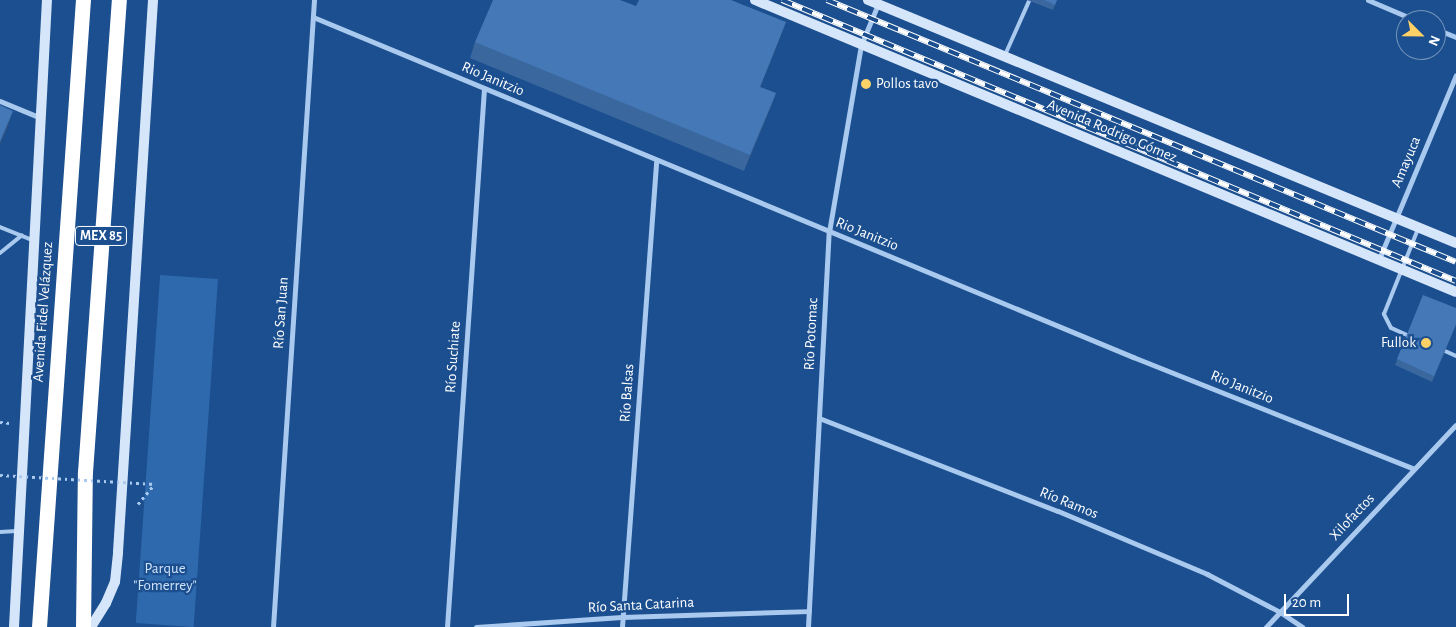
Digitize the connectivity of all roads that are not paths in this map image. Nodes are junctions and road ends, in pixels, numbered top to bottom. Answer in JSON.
{"nodes":[{"id":1,"x":47,"y":0,"type":"edge"},
{"id":2,"x":83,"y":0,"type":"edge"},
{"id":3,"x":119,"y":0,"type":"edge"},
{"id":4,"x":153,"y":0,"type":"edge"},
{"id":5,"x":314,"y":0,"type":"edge"},
{"id":6,"x":755,"y":0,"type":"edge"},
{"id":7,"x":868,"y":0,"type":"edge"},
{"id":8,"x":1368,"y":0,"type":"edge"},
{"id":9,"x":1029,"y":1,"type":"edge"},
{"id":10,"x":879,"y":2,"type":"edge"},
{"id":11,"x":1396,"y":12,"type":"edge"},
{"id":12,"x":313,"y":17,"type":"junction"},
{"id":13,"x":861,"y":45,"type":"junction"},
{"id":14,"x":1004,"y":57,"type":"junction"},
{"id":15,"x":1456,"y":75,"type":"edge"},
{"id":16,"x":484,"y":88,"type":"junction"},
{"id":17,"x":0,"y":101,"type":"edge"},
{"id":18,"x":41,"y":118,"type":"junction"},
{"id":19,"x":656,"y":160,"type":"junction"},
{"id":20,"x":1396,"y":218,"type":"junction"},
{"id":21,"x":0,"y":227,"type":"edge"},
{"id":22,"x":1419,"y":227,"type":"junction"},
{"id":23,"x":829,"y":232,"type":"junction"},
{"id":24,"x":22,"y":235,"type":"junction"},
{"id":25,"x":35,"y":240,"type":"junction"},
{"id":26,"x":1456,"y":243,"type":"edge"},
{"id":27,"x":0,"y":253,"type":"edge"},
{"id":28,"x":1379,"y":259,"type":"junction"},
{"id":29,"x":1401,"y":268,"type":"junction"},
{"id":30,"x":1456,"y":292,"type":"edge"},
{"id":31,"x":1407,"y":335,"type":"edge"},
{"id":32,"x":1445,"y":351,"type":"edge"},
{"id":33,"x":1456,"y":356,"type":"edge"},
{"id":34,"x":819,"y":418,"type":"junction"},
{"id":35,"x":1456,"y":424,"type":"edge"},
{"id":36,"x":1414,"y":469,"type":"junction"},
{"id":37,"x":18,"y":531,"type":"junction"},
{"id":38,"x":0,"y":532,"type":"edge"},
{"id":39,"x":809,"y":611,"type":"junction"},
{"id":40,"x":1280,"y":612,"type":"junction"},
{"id":41,"x":622,"y":617,"type":"junction"},
{"id":42,"x":14,"y":627,"type":"edge"},
{"id":43,"x":39,"y":627,"type":"edge"},
{"id":44,"x":83,"y":627,"type":"edge"},
{"id":45,"x":91,"y":627,"type":"edge"},
{"id":46,"x":273,"y":627,"type":"edge"},
{"id":47,"x":447,"y":627,"type":"edge"},
{"id":48,"x":476,"y":627,"type":"edge"},
{"id":49,"x":622,"y":627,"type":"edge"},
{"id":50,"x":808,"y":627,"type":"edge"},
{"id":51,"x":1266,"y":627,"type":"edge"},
{"id":52,"x":1302,"y":627,"type":"edge"}],
"edges":[{"from":1,"to":18,"type":"main road"},
{"from":2,"to":43,"type":"highway","name":"Avenida Fidel Velázquez","number":"MEX 85"},
{"from":3,"to":44,"type":"highway","number":"MEX 85"},
{"from":4,"to":45,"type":"main road"},
{"from":5,"to":12,"type":"street","name":"Río San Juan"},
{"from":6,"to":13,"type":"main road","name":"Avenida Rodrigo Gómez"},
{"from":7,"to":10,"type":"main road","name":"Avenida Rodrigo Gómez"},
{"from":8,"to":11,"type":"street"},
{"from":9,"to":14,"type":"lane"},
{"from":10,"to":13,"type":"street","name":"Río Potomac"},
{"from":10,"to":14,"type":"main road","name":"Avenida Rodrigo Gómez"},
{"from":12,"to":16,"type":"street","name":"Rio Janitzio"},
{"from":12,"to":46,"type":"street","name":"Río San Juan"},
{"from":13,"to":23,"type":"street","name":"Río Potomac"},
{"from":13,"to":28,"type":"main road","name":"Avenida Rodrigo Gómez"},
{"from":14,"to":20,"type":"main road","name":"Avenida Rodrigo Gómez"},
{"from":15,"to":20,"type":"street","name":"Amayuca"},
{"from":16,"to":19,"type":"street","name":"Rio Janitzio"},
{"from":16,"to":47,"type":"street","name":"Río Suchiate"},
{"from":17,"to":18,"type":"street"},
{"from":18,"to":25,"type":"main road"},
{"from":19,"to":23,"type":"street","name":"Rio Janitzio"},
{"from":19,"to":41,"type":"street","name":"Río Balsas"},
{"from":20,"to":22,"type":"main road","name":"Avenida Rodrigo Gómez"},
{"from":20,"to":28,"type":"street","name":"Amayuca"},
{"from":21,"to":24,"type":"lane"},
{"from":22,"to":26,"type":"main road","name":"Avenida Rodrigo Gómez"},
{"from":22,"to":29,"type":"lane"},
{"from":23,"to":34,"type":"street","name":"Río Potomac"},
{"from":23,"to":36,"type":"street","name":"Rio Janitzio"},
{"from":24,"to":25,"type":"lane"},
{"from":24,"to":27,"type":"lane"},
{"from":25,"to":37,"type":"main road"},
{"from":28,"to":29,"type":"main road","name":"Avenida Rodrigo Gómez"},
{"from":29,"to":30,"type":"main road","name":"Avenida Rodrigo Gómez"},
{"from":29,"to":31,"type":"lane"},
{"from":32,"to":33,"type":"lane"},
{"from":34,"to":39,"type":"street","name":"Río Potomac"},
{"from":34,"to":40,"type":"street","name":"Río Ramos"},
{"from":35,"to":36,"type":"street","name":"Xilofactos"},
{"from":36,"to":40,"type":"street","name":"Xilofactos"},
{"from":37,"to":38,"type":"lane"},
{"from":37,"to":42,"type":"main road"},
{"from":39,"to":41,"type":"street","name":"Río Santa Catarina"},
{"from":39,"to":50,"type":"street","name":"Río Potomac"},
{"from":40,"to":51,"type":"street","name":"Xilofactos"},
{"from":40,"to":52,"type":"street","name":"Río Ramos"},
{"from":41,"to":48,"type":"street","name":"Río Santa Catarina"},
{"from":41,"to":49,"type":"street","name":"Río Balsas"}]}
